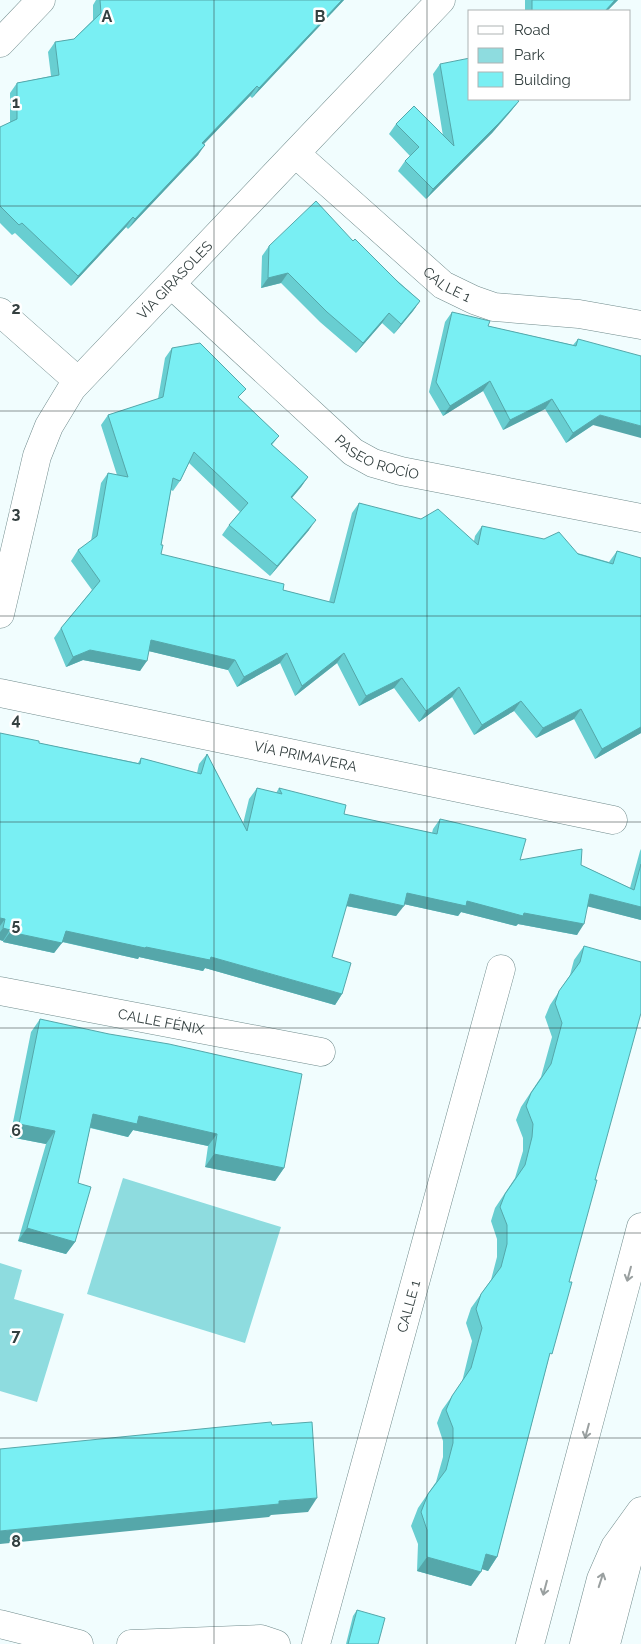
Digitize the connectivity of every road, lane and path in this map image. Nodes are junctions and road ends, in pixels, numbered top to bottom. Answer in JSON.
{"nodes":[{"id":1,"x":41,"y":0,"type":"edge"},
{"id":2,"x":441,"y":0,"type":"edge"},
{"id":3,"x":0,"y":43,"type":"edge"},
{"id":4,"x":296,"y":154,"type":"junction"},
{"id":5,"x":171,"y":284,"type":"junction"},
{"id":6,"x":0,"y":312,"type":"edge"},
{"id":7,"x":641,"y":325,"type":"edge"},
{"id":8,"x":78,"y":381,"type":"junction"},
{"id":9,"x":641,"y":518,"type":"edge"},
{"id":10,"x":0,"y":614,"type":"edge"},
{"id":11,"x":0,"y":693,"type":"edge"},
{"id":12,"x":613,"y":820,"type":"dead end"},
{"id":13,"x":502,"y":970,"type":"dead end"},
{"id":14,"x":0,"y":991,"type":"edge"},
{"id":15,"x":321,"y":1052,"type":"dead end"},
{"id":16,"x":641,"y":1227,"type":"edge"},
{"id":17,"x":641,"y":1511,"type":"edge"},
{"id":18,"x":0,"y":1624,"type":"edge"},
{"id":19,"x":78,"y":1644,"type":"edge"},
{"id":20,"x":131,"y":1644,"type":"edge"},
{"id":21,"x":276,"y":1644,"type":"edge"},
{"id":22,"x":316,"y":1644,"type":"edge"},
{"id":23,"x":530,"y":1644,"type":"edge"},
{"id":24,"x":584,"y":1644,"type":"edge"},
{"id":25,"x":606,"y":1644,"type":"edge"}],
"edges":[{"from":1,"to":3,"type":"street"},
{"from":2,"to":4,"type":"street","name":"VÍA GIRASOLES"},
{"from":4,"to":5,"type":"street","name":"VÍA GIRASOLES"},
{"from":4,"to":7,"type":"street","name":"CALLE 1"},
{"from":5,"to":8,"type":"street","name":"VÍA GIRASOLES"},
{"from":5,"to":9,"type":"street","name":"PASEO ROCÍO"},
{"from":6,"to":8,"type":"street"},
{"from":8,"to":10,"type":"street","name":"VÍA GIRASOLES"},
{"from":11,"to":12,"type":"street","name":"VÍA PRIMAVERA"},
{"from":13,"to":22,"type":"street","name":"CALLE 1"},
{"from":14,"to":15,"type":"street","name":"CALLE FÉNIX"},
{"from":16,"to":23,"type":"street","one_way":true},
{"from":24,"to":17,"type":"street","one_way":true},
{"from":17,"to":25,"type":"street"},
{"from":18,"to":19,"type":"street"},
{"from":20,"to":21,"type":"street"}]}
